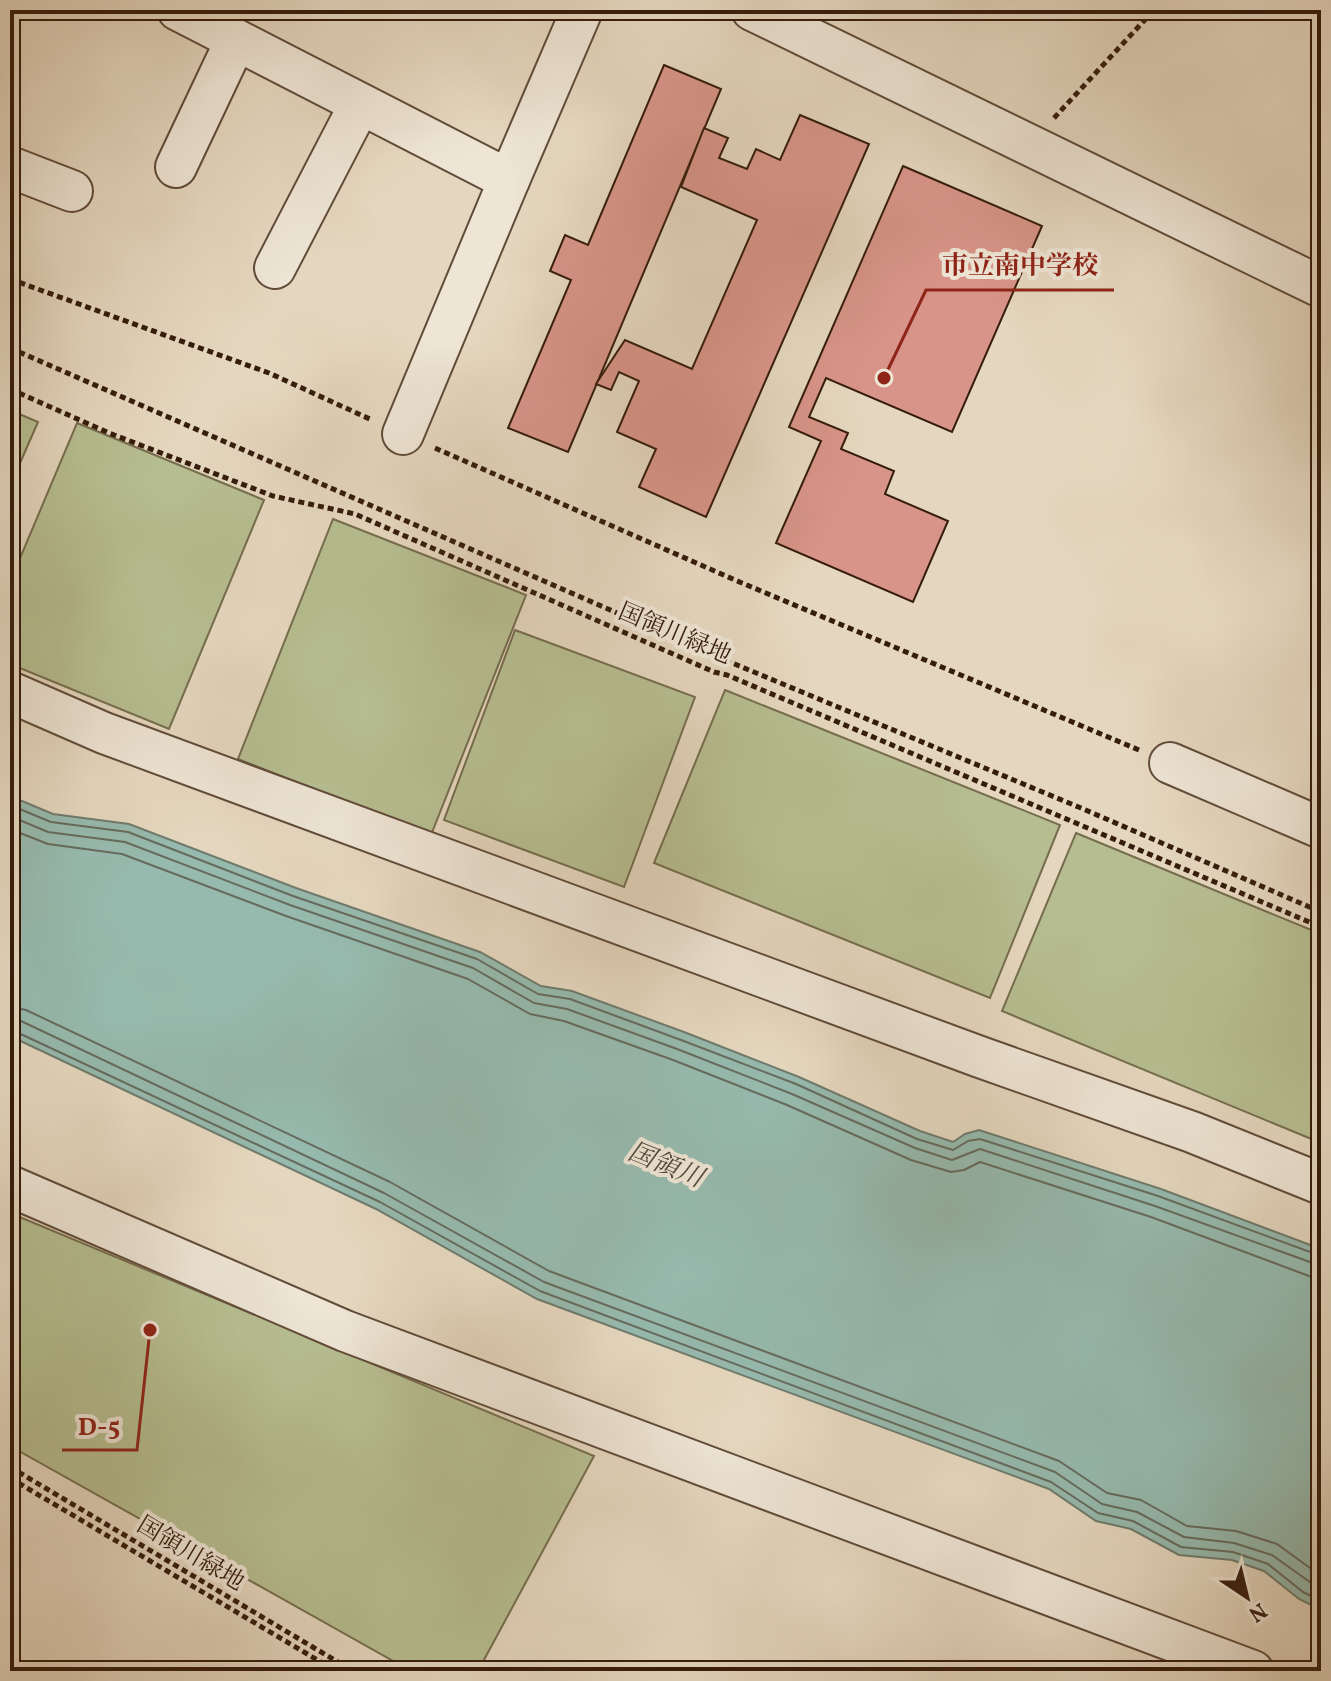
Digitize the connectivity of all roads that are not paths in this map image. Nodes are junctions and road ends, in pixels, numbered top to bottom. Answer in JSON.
{"nodes":[{"id":1,"x":178,"y":10,"type":"edge"},
{"id":2,"x":582,"y":10,"type":"edge"},
{"id":3,"x":752,"y":10,"type":"edge"},
{"id":4,"x":236,"y":40,"type":"junction"},
{"id":5,"x":360,"y":104,"type":"junction"},
{"id":6,"x":10,"y":167,"type":"edge"},
{"id":7,"x":176,"y":167,"type":"dead end"},
{"id":8,"x":509,"y":180,"type":"junction"},
{"id":9,"x":72,"y":191,"type":"dead end"},
{"id":10,"x":275,"y":268,"type":"dead end"},
{"id":11,"x":1321,"y":287,"type":"edge"},
{"id":12,"x":403,"y":434,"type":"road end"},
{"id":13,"x":10,"y":692,"type":"edge"},
{"id":14,"x":1170,"y":763,"type":"road end"},
{"id":15,"x":1321,"y":828,"type":"edge"},
{"id":16,"x":1321,"y":1184,"type":"edge"},
{"id":17,"x":10,"y":1186,"type":"edge"},
{"id":18,"x":1253,"y":1671,"type":"edge"}],
"edges":[{"from":1,"to":4,"type":"street"},
{"from":2,"to":8,"type":"street"},
{"from":3,"to":11,"type":"street"},
{"from":4,"to":5,"type":"street"},
{"from":4,"to":7,"type":"street"},
{"from":5,"to":8,"type":"street"},
{"from":5,"to":10,"type":"street"},
{"from":6,"to":9,"type":"street"},
{"from":8,"to":12,"type":"street"},
{"from":13,"to":16,"type":"street"},
{"from":14,"to":15,"type":"street"},
{"from":17,"to":18,"type":"street"}]}
